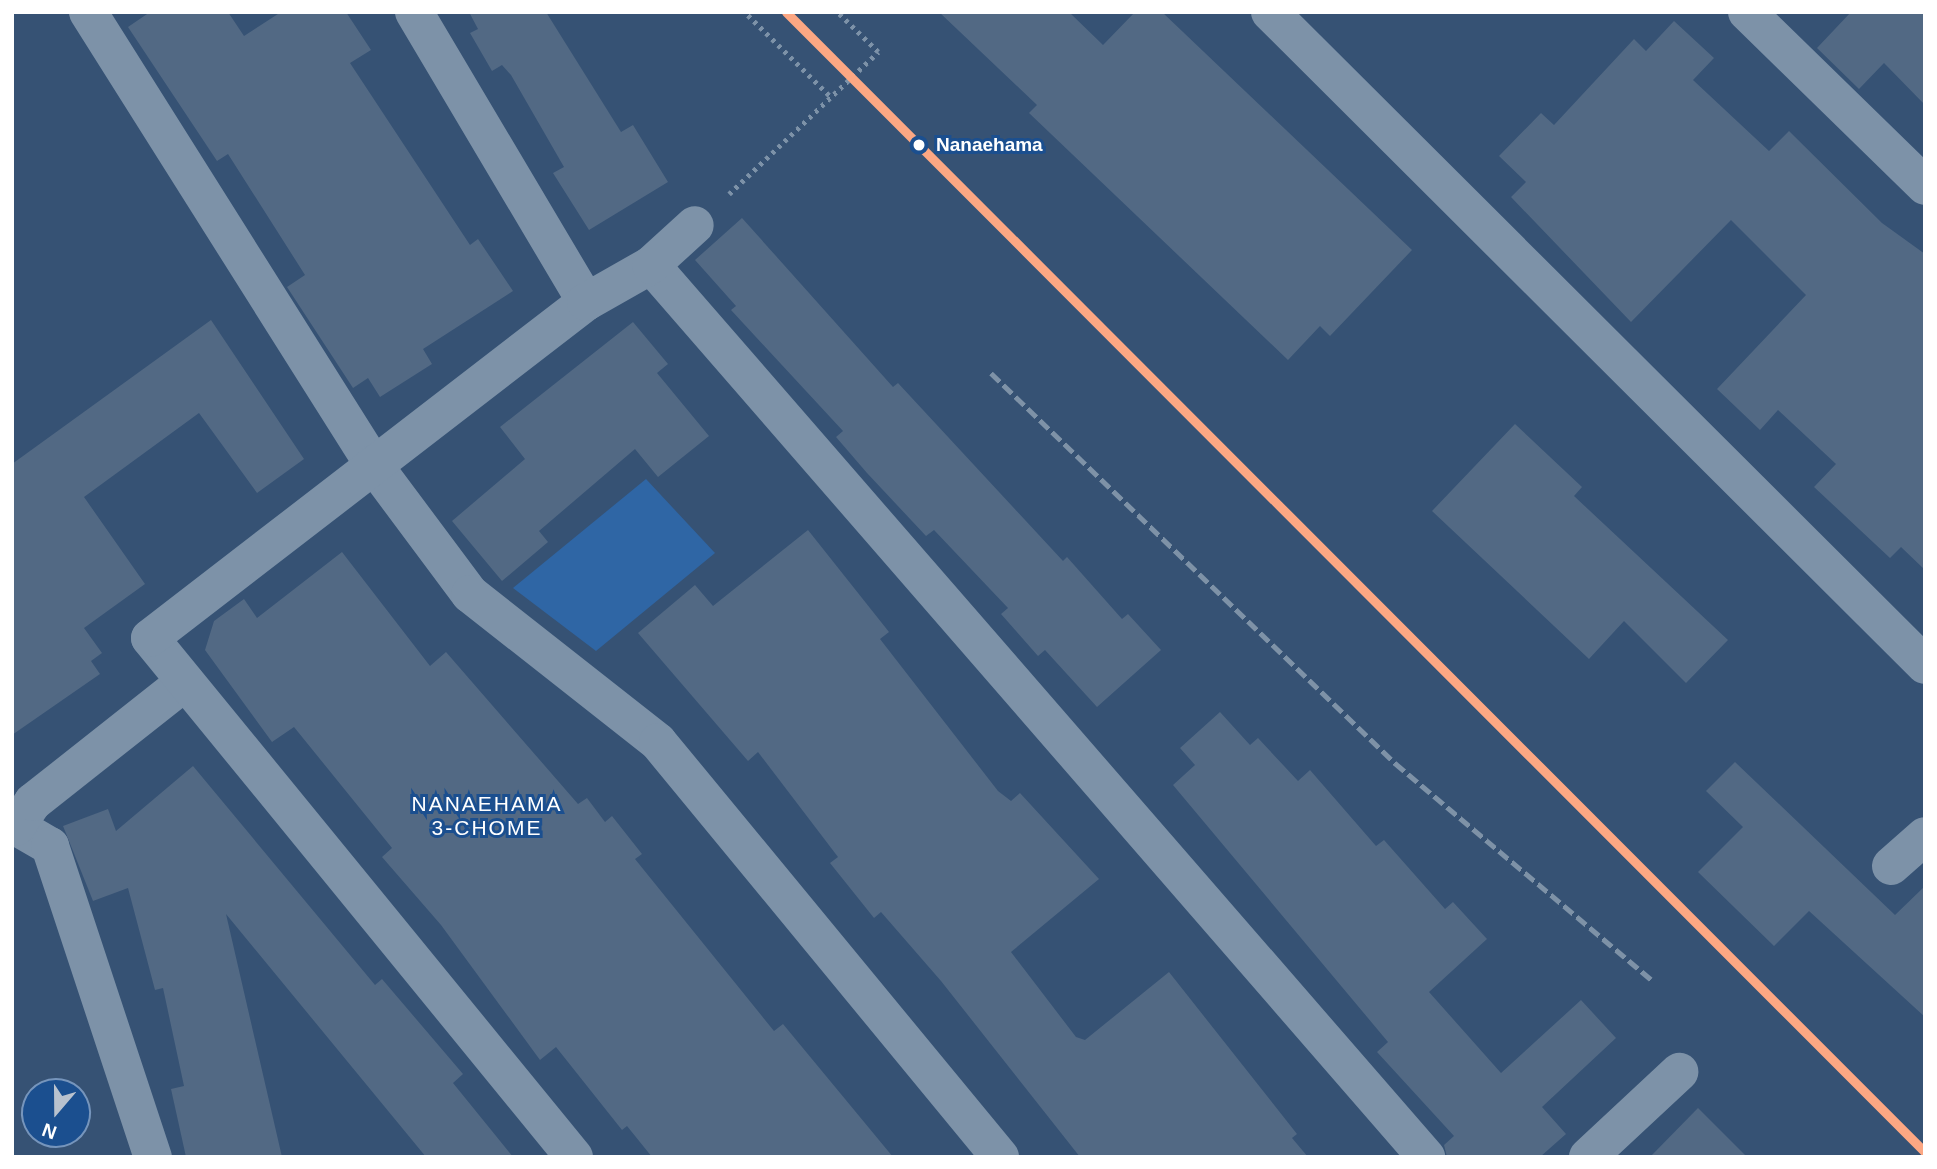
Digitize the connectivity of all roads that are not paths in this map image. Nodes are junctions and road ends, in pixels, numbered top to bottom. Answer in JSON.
{"nodes":[{"id":1,"x":88,"y":12,"type":"edge"},
{"id":2,"x":414,"y":12,"type":"edge"},
{"id":3,"x":1270,"y":12,"type":"edge"},
{"id":4,"x":1747,"y":12,"type":"edge"},
{"id":5,"x":1925,"y":186,"type":"edge"},
{"id":6,"x":695,"y":225,"type":"dead end"},
{"id":7,"x":650,"y":265,"type":"junction"},
{"id":8,"x":586,"y":302,"type":"junction"},
{"id":9,"x":373,"y":464,"type":"junction"},
{"id":10,"x":1925,"y":665,"type":"edge"},
{"id":11,"x":185,"y":682,"type":"junction"},
{"id":12,"x":14,"y":826,"type":"edge"},
{"id":13,"x":1925,"y":836,"type":"edge"},
{"id":14,"x":1891,"y":866,"type":"dead end"},
{"id":15,"x":1679,"y":1072,"type":"dead end"},
{"id":16,"x":153,"y":1157,"type":"edge"},
{"id":17,"x":574,"y":1157,"type":"edge"},
{"id":18,"x":1000,"y":1157,"type":"edge"},
{"id":19,"x":1426,"y":1157,"type":"edge"},
{"id":20,"x":1588,"y":1157,"type":"edge"}],
"edges":[{"from":1,"to":9,"type":"street"},
{"from":2,"to":8,"type":"street"},
{"from":3,"to":10,"type":"street"},
{"from":4,"to":5,"type":"street"},
{"from":6,"to":7,"type":"street"},
{"from":7,"to":8,"type":"street"},
{"from":7,"to":19,"type":"street"},
{"from":8,"to":9,"type":"street"},
{"from":9,"to":11,"type":"street"},
{"from":9,"to":18,"type":"street"},
{"from":11,"to":12,"type":"street"},
{"from":11,"to":17,"type":"street"},
{"from":12,"to":16,"type":"street"},
{"from":13,"to":14,"type":"street"},
{"from":15,"to":20,"type":"street"}]}
